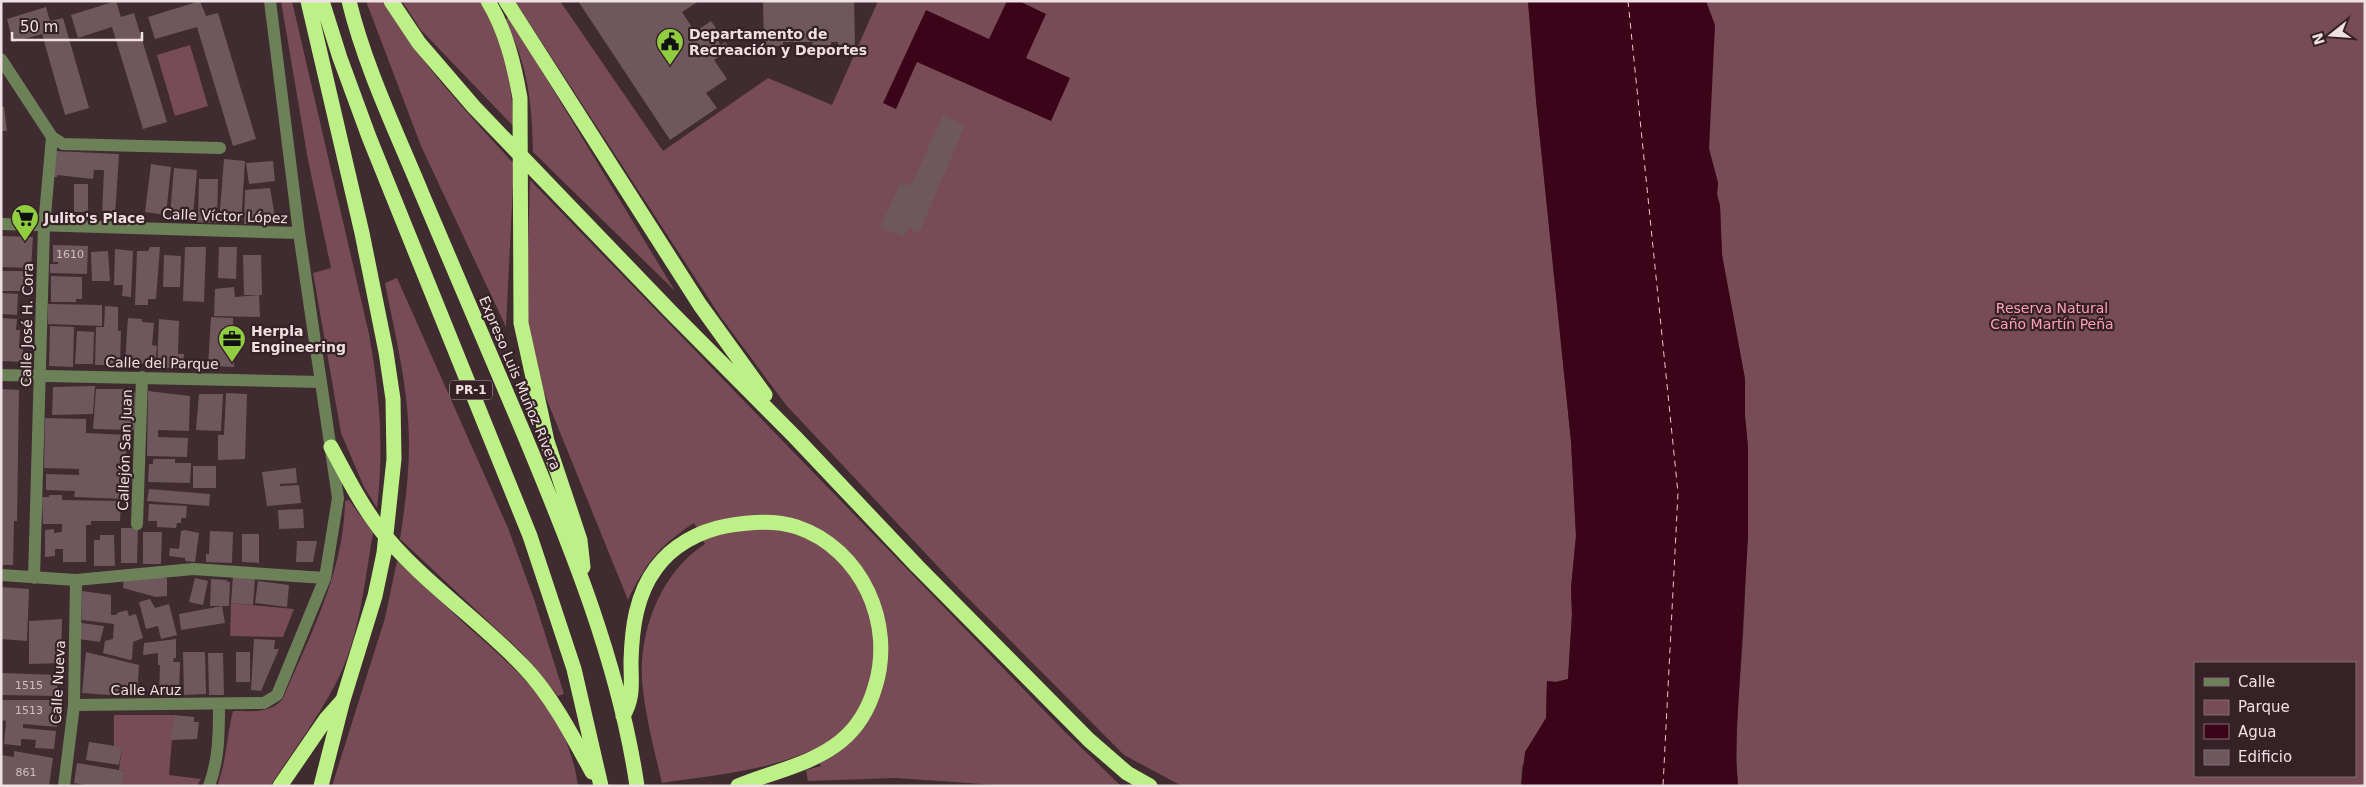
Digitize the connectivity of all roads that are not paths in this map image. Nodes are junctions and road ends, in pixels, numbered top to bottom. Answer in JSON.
{"nodes":[{"id":1,"x":270,"y":1,"type":"edge"},
{"id":2,"x":308,"y":1,"type":"edge"},
{"id":3,"x":322,"y":1,"type":"edge"},
{"id":4,"x":349,"y":1,"type":"edge"},
{"id":5,"x":391,"y":1,"type":"edge"},
{"id":6,"x":488,"y":1,"type":"edge"},
{"id":7,"x":506,"y":1,"type":"edge"},
{"id":8,"x":1,"y":58,"type":"edge"},
{"id":9,"x":52,"y":137,"type":"junction"},
{"id":10,"x":220,"y":148,"type":"dead end"},
{"id":11,"x":1,"y":224,"type":"edge"},
{"id":12,"x":44,"y":226,"type":"junction"},
{"id":13,"x":299,"y":233,"type":"junction"},
{"id":14,"x":1,"y":375,"type":"edge"},
{"id":15,"x":41,"y":376,"type":"junction"},
{"id":16,"x":142,"y":377,"type":"junction"},
{"id":17,"x":321,"y":382,"type":"junction"},
{"id":18,"x":795,"y":437,"type":"junction"},
{"id":19,"x":331,"y":447,"type":"junction"},
{"id":20,"x":137,"y":524,"type":"dead end"},
{"id":21,"x":1,"y":575,"type":"edge"},
{"id":22,"x":34,"y":578,"type":"junction"},
{"id":23,"x":325,"y":578,"type":"junction"},
{"id":24,"x":76,"y":580,"type":"junction"},
{"id":25,"x":586,"y":591,"type":"junction"},
{"id":26,"x":343,"y":700,"type":"junction"},
{"id":27,"x":74,"y":705,"type":"junction"},
{"id":28,"x":220,"y":705,"type":"junction"},
{"id":29,"x":623,"y":716,"type":"junction"},
{"id":30,"x":64,"y":786,"type":"edge"},
{"id":31,"x":209,"y":786,"type":"edge"},
{"id":32,"x":280,"y":786,"type":"edge"},
{"id":33,"x":321,"y":786,"type":"edge"},
{"id":34,"x":601,"y":786,"type":"edge"},
{"id":35,"x":637,"y":786,"type":"edge"},
{"id":36,"x":738,"y":786,"type":"edge"},
{"id":37,"x":1150,"y":786,"type":"edge"}],
"edges":[{"from":1,"to":13,"type":"street","name":"Calle Aruz"},
{"from":2,"to":26,"type":"highway"},
{"from":3,"to":34,"type":"highway","number":"PR-1"},
{"from":4,"to":25,"type":"highway","name":"Expreso Luis Muñoz Rivera","number":"PR-1"},
{"from":5,"to":18,"type":"highway"},
{"from":6,"to":25,"type":"highway"},
{"from":7,"to":18,"type":"highway"},
{"from":8,"to":9,"type":"street"},
{"from":9,"to":10,"type":"street"},
{"from":9,"to":12,"type":"street","name":"Calle José H. Cora"},
{"from":11,"to":12,"type":"street","name":"Calle Víctor López"},
{"from":12,"to":13,"type":"street","name":"Calle Víctor López"},
{"from":12,"to":15,"type":"street","name":"Calle José H. Cora"},
{"from":13,"to":17,"type":"street","name":"Calle Aruz"},
{"from":14,"to":15,"type":"street","name":"Calle del Parque"},
{"from":15,"to":16,"type":"street","name":"Calle del Parque"},
{"from":15,"to":22,"type":"street","name":"Calle José H. Cora"},
{"from":16,"to":17,"type":"street","name":"Calle del Parque"},
{"from":16,"to":20,"type":"street","name":"Callejón San Juan"},
{"from":17,"to":19,"type":"street","name":"Calle Aruz"},
{"from":18,"to":37,"type":"highway"},
{"from":19,"to":23,"type":"street","name":"Calle Aruz"},
{"from":19,"to":34,"type":"highway"},
{"from":21,"to":22,"type":"street"},
{"from":22,"to":24,"type":"street"},
{"from":23,"to":24,"type":"street"},
{"from":23,"to":28,"type":"street","name":"Calle Aruz"},
{"from":24,"to":27,"type":"street","name":"Calle Nueva"},
{"from":25,"to":29,"type":"highway","name":"Expreso Luis Muñoz Rivera","number":"PR-1"},
{"from":26,"to":32,"type":"highway"},
{"from":26,"to":33,"type":"highway"},
{"from":27,"to":28,"type":"street","name":"Calle Aruz"},
{"from":27,"to":30,"type":"street","name":"Calle Nueva"},
{"from":28,"to":31,"type":"street"},
{"from":29,"to":35,"type":"highway","name":"Expreso Luis Muñoz Rivera","number":"PR-1"},
{"from":29,"to":36,"type":"highway"}]}
